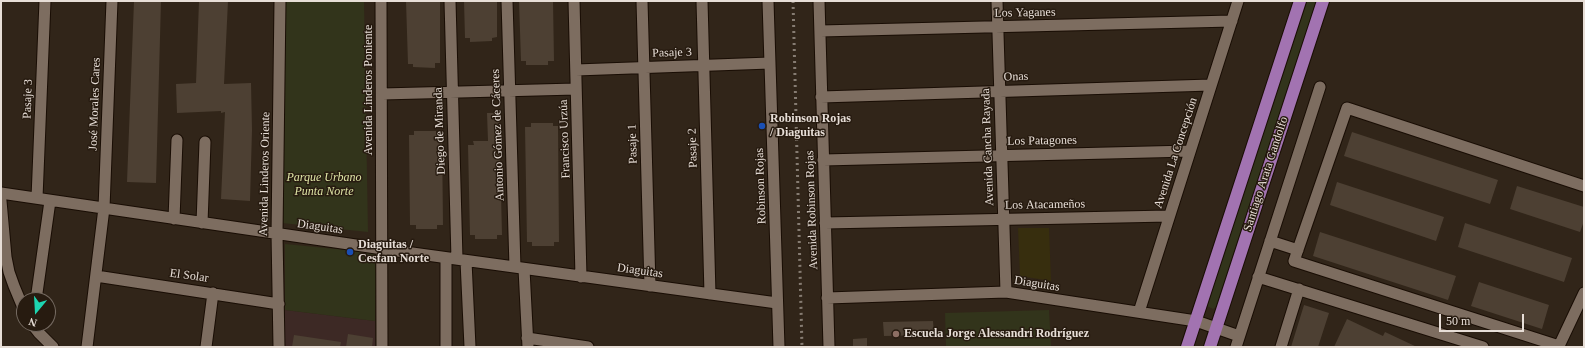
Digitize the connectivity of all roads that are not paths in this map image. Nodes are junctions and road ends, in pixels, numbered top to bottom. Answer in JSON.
{"nodes":[{"id":1,"x":45,"y":1,"type":"edge"},
{"id":2,"x":112,"y":1,"type":"edge"},
{"id":3,"x":280,"y":1,"type":"edge"},
{"id":4,"x":381,"y":1,"type":"edge"},
{"id":5,"x":450,"y":1,"type":"edge"},
{"id":6,"x":507,"y":1,"type":"edge"},
{"id":7,"x":574,"y":1,"type":"edge"},
{"id":8,"x":642,"y":1,"type":"edge"},
{"id":9,"x":702,"y":1,"type":"edge"},
{"id":10,"x":768,"y":1,"type":"edge"},
{"id":11,"x":819,"y":1,"type":"edge"},
{"id":12,"x":997,"y":1,"type":"edge"},
{"id":13,"x":1238,"y":1,"type":"edge"},
{"id":14,"x":1300,"y":1,"type":"edge"},
{"id":15,"x":1323,"y":1,"type":"edge"},
{"id":16,"x":1232,"y":21,"type":"junction"},
{"id":17,"x":998,"y":27,"type":"junction"},
{"id":18,"x":820,"y":31,"type":"junction"},
{"id":19,"x":770,"y":63,"type":"junction"},
{"id":20,"x":704,"y":65,"type":"junction"},
{"id":21,"x":644,"y":67,"type":"junction"},
{"id":22,"x":576,"y":70,"type":"junction"},
{"id":23,"x":1211,"y":85,"type":"junction"},
{"id":24,"x":1320,"y":87,"type":"dead end"},
{"id":25,"x":576,"y":89,"type":"junction"},
{"id":26,"x":510,"y":91,"type":"junction"},
{"id":27,"x":1000,"y":91,"type":"junction"},
{"id":28,"x":452,"y":92,"type":"junction"},
{"id":29,"x":382,"y":94,"type":"junction"},
{"id":30,"x":822,"y":97,"type":"junction"},
{"id":31,"x":176,"y":140,"type":"dead end"},
{"id":32,"x":205,"y":142,"type":"dead end"},
{"id":33,"x":1190,"y":151,"type":"junction"},
{"id":34,"x":1002,"y":155,"type":"junction"},
{"id":35,"x":823,"y":160,"type":"junction"},
{"id":36,"x":1584,"y":186,"type":"edge"},
{"id":37,"x":1,"y":193,"type":"edge"},
{"id":38,"x":37,"y":198,"type":"junction"},
{"id":39,"x":1,"y":200,"type":"edge"},
{"id":40,"x":50,"y":200,"type":"junction"},
{"id":41,"x":104,"y":208,"type":"junction"},
{"id":42,"x":1169,"y":216,"type":"junction"},
{"id":43,"x":174,"y":218,"type":"junction"},
{"id":44,"x":1004,"y":219,"type":"junction"},
{"id":45,"x":202,"y":223,"type":"junction"},
{"id":46,"x":825,"y":223,"type":"junction"},
{"id":47,"x":277,"y":234,"type":"junction"},
{"id":48,"x":1270,"y":241,"type":"junction"},
{"id":49,"x":383,"y":249,"type":"junction"},
{"id":50,"x":1298,"y":250,"type":"junction"},
{"id":51,"x":456,"y":259,"type":"junction"},
{"id":52,"x":519,"y":268,"type":"junction"},
{"id":53,"x":96,"y":276,"type":"junction"},
{"id":54,"x":581,"y":276,"type":"junction"},
{"id":55,"x":1258,"y":277,"type":"junction"},
{"id":56,"x":650,"y":286,"type":"junction"},
{"id":57,"x":1299,"y":289,"type":"junction"},
{"id":58,"x":16,"y":292,"type":"edge"},
{"id":59,"x":37,"y":292,"type":"edge"},
{"id":60,"x":1006,"y":292,"type":"junction"},
{"id":61,"x":213,"y":293,"type":"junction"},
{"id":62,"x":1584,"y":293,"type":"edge"},
{"id":63,"x":710,"y":294,"type":"junction"},
{"id":64,"x":827,"y":298,"type":"junction"},
{"id":65,"x":777,"y":303,"type":"junction"},
{"id":66,"x":279,"y":304,"type":"junction"},
{"id":67,"x":1139,"y":312,"type":"junction"},
{"id":68,"x":1196,"y":321,"type":"junction"},
{"id":69,"x":1216,"y":327,"type":"junction"},
{"id":70,"x":38,"y":332,"type":"edge"},
{"id":71,"x":1240,"y":336,"type":"junction"},
{"id":72,"x":527,"y":343,"type":"edge"},
{"id":73,"x":53,"y":347,"type":"edge"},
{"id":74,"x":88,"y":347,"type":"edge"},
{"id":75,"x":206,"y":347,"type":"edge"},
{"id":76,"x":279,"y":347,"type":"edge"},
{"id":77,"x":382,"y":347,"type":"edge"},
{"id":78,"x":446,"y":347,"type":"edge"},
{"id":79,"x":470,"y":347,"type":"edge"},
{"id":80,"x":588,"y":347,"type":"edge"},
{"id":81,"x":779,"y":347,"type":"edge"},
{"id":82,"x":829,"y":347,"type":"edge"},
{"id":83,"x":1187,"y":347,"type":"edge"},
{"id":84,"x":1210,"y":347,"type":"edge"},
{"id":85,"x":1236,"y":347,"type":"edge"},
{"id":86,"x":1281,"y":347,"type":"edge"},
{"id":87,"x":1483,"y":347,"type":"edge"}],
"edges":[{"from":1,"to":38,"type":"street","name":"Pasaje 3"},
{"from":2,"to":41,"type":"street","name":"José Morales Cares"},
{"from":3,"to":47,"type":"street","name":"Avenida Linderos Oriente"},
{"from":4,"to":29,"type":"street","name":"Avenida Linderos Poniente"},
{"from":5,"to":28,"type":"street","name":"Diego de Miranda"},
{"from":6,"to":26,"type":"street","name":"Antonio Gómez de Cáceres"},
{"from":7,"to":22,"type":"street","name":"Francisco Urzúa"},
{"from":8,"to":21,"type":"street","name":"Pasaje 1"},
{"from":9,"to":20,"type":"street","name":"Pasaje 2"},
{"from":10,"to":19,"type":"street","name":"Robinson Rojas"},
{"from":11,"to":18,"type":"street","name":"Avenida Robinson Rojas"},
{"from":12,"to":17,"type":"street","name":"Avenida Cancha Rayada"},
{"from":13,"to":16,"type":"street","name":"Avenida La Concepción"},
{"from":14,"to":68,"type":"main road","name":"Santiago Arata Gandolfo"},
{"from":15,"to":69,"type":"main road","name":"Santiago Arata Gandolfo"},
{"from":16,"to":17,"type":"street","name":"Los Yaganes"},
{"from":16,"to":23,"type":"street","name":"Avenida La Concepción"},
{"from":17,"to":18,"type":"street","name":"Los Yaganes"},
{"from":17,"to":27,"type":"street","name":"Avenida Cancha Rayada"},
{"from":18,"to":30,"type":"street","name":"Avenida Robinson Rojas"},
{"from":19,"to":20,"type":"street","name":"Pasaje 3"},
{"from":19,"to":65,"type":"street","name":"Robinson Rojas"},
{"from":20,"to":21,"type":"street","name":"Pasaje 3"},
{"from":20,"to":63,"type":"street","name":"Pasaje 2"},
{"from":21,"to":22,"type":"street","name":"Pasaje 3"},
{"from":21,"to":56,"type":"street","name":"Pasaje 1"},
{"from":22,"to":25,"type":"street","name":"Francisco Urzúa"},
{"from":23,"to":27,"type":"street","name":"Onas"},
{"from":23,"to":33,"type":"street","name":"Avenida La Concepción"},
{"from":24,"to":48,"type":"street"},
{"from":25,"to":26,"type":"street"},
{"from":25,"to":54,"type":"street","name":"Francisco Urzúa"},
{"from":26,"to":28,"type":"street"},
{"from":26,"to":52,"type":"street","name":"Antonio Gómez de Cáceres"},
{"from":27,"to":30,"type":"street","name":"Onas"},
{"from":27,"to":34,"type":"street","name":"Avenida Cancha Rayada"},
{"from":28,"to":29,"type":"street"},
{"from":28,"to":51,"type":"street","name":"Diego de Miranda"},
{"from":29,"to":49,"type":"street","name":"Avenida Linderos Poniente"},
{"from":30,"to":35,"type":"street","name":"Avenida Robinson Rojas"},
{"from":31,"to":43,"type":"street"},
{"from":32,"to":45,"type":"street"},
{"from":33,"to":34,"type":"street","name":"Los Patagones"},
{"from":33,"to":42,"type":"street","name":"Avenida La Concepción"},
{"from":34,"to":35,"type":"street","name":"Los Patagones"},
{"from":34,"to":44,"type":"street","name":"Avenida Cancha Rayada"},
{"from":35,"to":46,"type":"street","name":"Avenida Robinson Rojas"},
{"from":36,"to":50,"type":"street"},
{"from":37,"to":38,"type":"street","name":"Diaguitas"},
{"from":38,"to":40,"type":"street","name":"Diaguitas"},
{"from":39,"to":58,"type":"street"},
{"from":40,"to":41,"type":"street","name":"Diaguitas"},
{"from":40,"to":59,"type":"street"},
{"from":41,"to":43,"type":"street","name":"Diaguitas"},
{"from":41,"to":53,"type":"street","name":"José Morales Cares"},
{"from":42,"to":44,"type":"street","name":"Los Atacameños"},
{"from":42,"to":67,"type":"street","name":"Avenida La Concepción"},
{"from":43,"to":45,"type":"street","name":"Diaguitas"},
{"from":44,"to":46,"type":"street","name":"Los Atacameños"},
{"from":44,"to":60,"type":"street","name":"Avenida Cancha Rayada"},
{"from":45,"to":47,"type":"street","name":"Diaguitas"},
{"from":46,"to":64,"type":"street","name":"Avenida Robinson Rojas"},
{"from":47,"to":49,"type":"street","name":"Diaguitas"},
{"from":47,"to":66,"type":"street","name":"Avenida Linderos Oriente"},
{"from":48,"to":50,"type":"street"},
{"from":48,"to":55,"type":"street"},
{"from":49,"to":51,"type":"street","name":"Diaguitas"},
{"from":49,"to":77,"type":"street","name":"Avenida Linderos Poniente"},
{"from":50,"to":62,"type":"street"},
{"from":51,"to":52,"type":"street","name":"Diaguitas"},
{"from":51,"to":78,"type":"street"},
{"from":51,"to":79,"type":"street"},
{"from":52,"to":54,"type":"street","name":"Diaguitas"},
{"from":52,"to":72,"type":"street","name":"Antonio Gómez de Cáceres"},
{"from":53,"to":61,"type":"street","name":"El Solar"},
{"from":53,"to":74,"type":"street","name":"José Morales Cares"},
{"from":54,"to":56,"type":"street","name":"Diaguitas"},
{"from":55,"to":57,"type":"street"},
{"from":55,"to":71,"type":"street"},
{"from":56,"to":63,"type":"street","name":"Diaguitas"},
{"from":57,"to":86,"type":"street"},
{"from":57,"to":87,"type":"street"},
{"from":60,"to":64,"type":"street","name":"Diaguitas"},
{"from":60,"to":67,"type":"street","name":"Diaguitas"},
{"from":61,"to":66,"type":"street","name":"El Solar"},
{"from":61,"to":75,"type":"street"},
{"from":63,"to":65,"type":"street","name":"Diaguitas"},
{"from":64,"to":82,"type":"street","name":"Avenida Robinson Rojas"},
{"from":65,"to":81,"type":"street","name":"Robinson Rojas"},
{"from":66,"to":76,"type":"street","name":"Avenida Linderos Oriente"},
{"from":67,"to":68,"type":"street","name":"Diaguitas"},
{"from":68,"to":69,"type":"street","name":"Diaguitas"},
{"from":68,"to":83,"type":"main road","name":"Santiago Arata Gandolfo"},
{"from":69,"to":71,"type":"street","name":"Diaguitas"},
{"from":69,"to":84,"type":"main road","name":"Santiago Arata Gandolfo"},
{"from":70,"to":73,"type":"street"},
{"from":71,"to":85,"type":"street"},
{"from":72,"to":80,"type":"street"}]}
